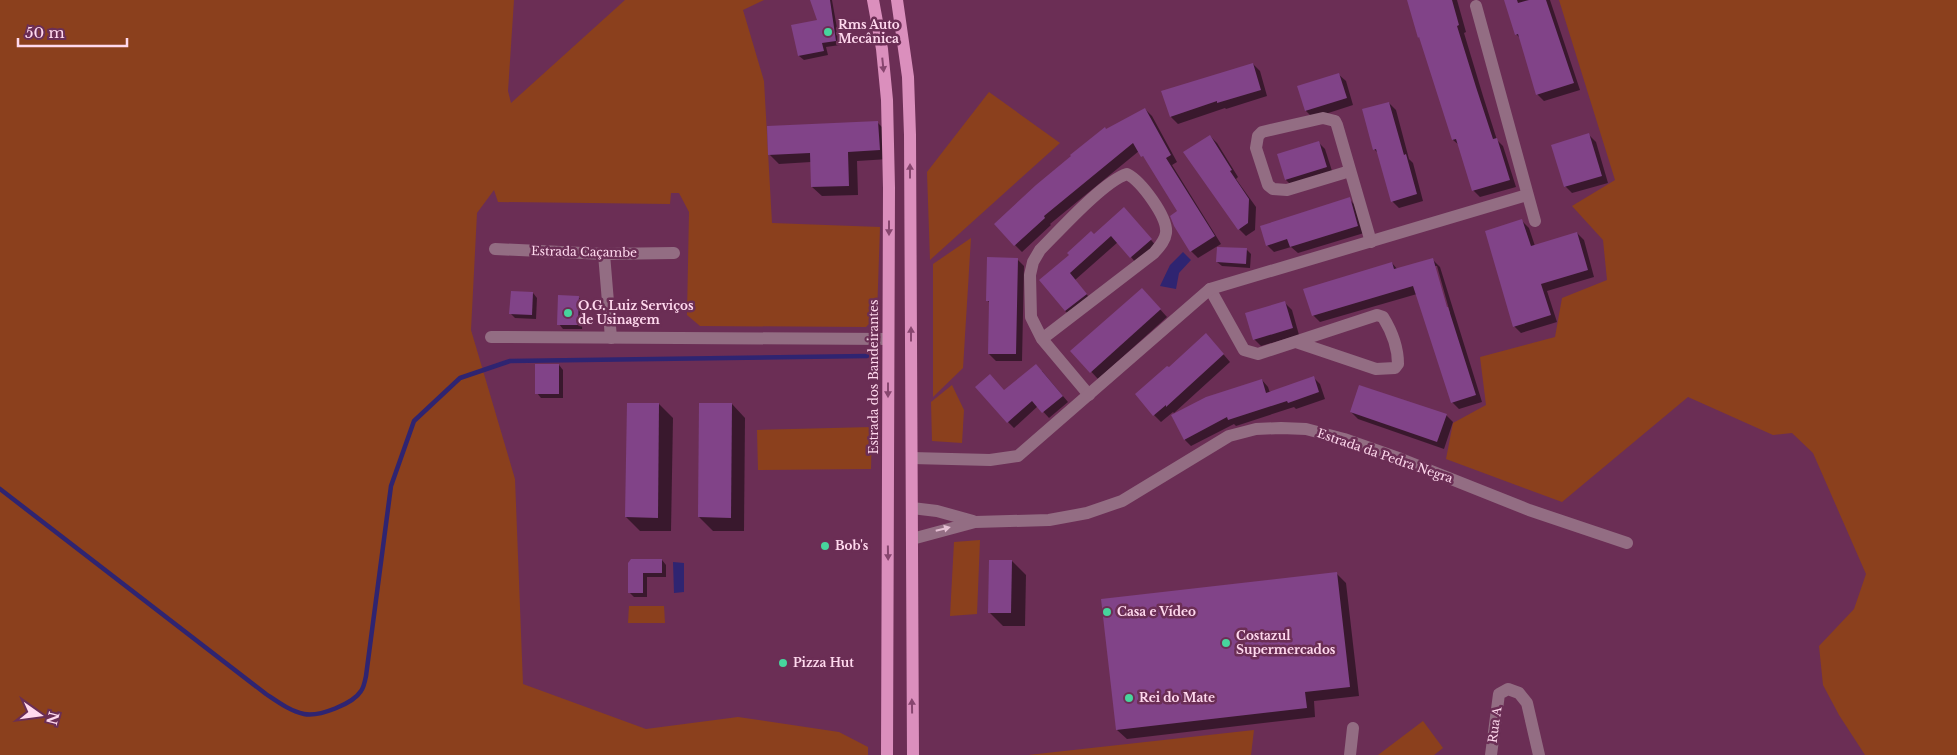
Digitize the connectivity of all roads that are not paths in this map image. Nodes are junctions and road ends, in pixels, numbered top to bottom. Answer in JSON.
{"nodes":[{"id":1,"x":873,"y":0,"type":"edge"},
{"id":2,"x":897,"y":0,"type":"edge"},
{"id":3,"x":1476,"y":6,"type":"dead end"},
{"id":4,"x":1350,"y":171,"type":"junction"},
{"id":5,"x":1527,"y":195,"type":"junction"},
{"id":6,"x":1535,"y":221,"type":"dead end"},
{"id":7,"x":1371,"y":242,"type":"junction"},
{"id":8,"x":495,"y":249,"type":"dead end"},
{"id":9,"x":674,"y":253,"type":"dead end"},
{"id":10,"x":604,"y":254,"type":"junction"},
{"id":11,"x":1210,"y":289,"type":"junction"},
{"id":12,"x":491,"y":337,"type":"dead end"},
{"id":13,"x":611,"y":338,"type":"junction"},
{"id":14,"x":888,"y":339,"type":"junction"},
{"id":15,"x":1042,"y":339,"type":"junction"},
{"id":16,"x":1296,"y":342,"type":"junction"},
{"id":17,"x":1089,"y":395,"type":"junction"},
{"id":18,"x":912,"y":458,"type":"junction"},
{"id":19,"x":912,"y":508,"type":"junction"},
{"id":20,"x":975,"y":522,"type":"junction"},
{"id":21,"x":912,"y":538,"type":"junction"},
{"id":22,"x":1627,"y":542,"type":"dead end"},
{"id":23,"x":1353,"y":728,"type":"dead end"},
{"id":24,"x":887,"y":755,"type":"edge"},
{"id":25,"x":913,"y":755,"type":"edge"},
{"id":26,"x":1350,"y":755,"type":"edge"},
{"id":27,"x":1491,"y":755,"type":"edge"},
{"id":28,"x":1539,"y":755,"type":"edge"}],
"edges":[{"from":1,"to":14,"type":"main road","name":"Estrada dos Bandeirantes","one_way":true},
{"from":18,"to":2,"type":"main road","one_way":true},
{"from":3,"to":5,"type":"street"},
{"from":4,"to":4,"type":"street"},
{"from":4,"to":7,"type":"street"},
{"from":5,"to":6,"type":"street"},
{"from":5,"to":7,"type":"street"},
{"from":7,"to":11,"type":"street"},
{"from":8,"to":10,"type":"street","name":"Estrada Caçambe"},
{"from":9,"to":10,"type":"street","name":"Estrada Caçambe"},
{"from":10,"to":13,"type":"street"},
{"from":11,"to":16,"type":"street"},
{"from":11,"to":17,"type":"street"},
{"from":12,"to":13,"type":"street"},
{"from":13,"to":14,"type":"street"},
{"from":14,"to":24,"type":"main road","name":"Estrada dos Bandeirantes","one_way":true},
{"from":15,"to":15,"type":"street"},
{"from":15,"to":17,"type":"street"},
{"from":16,"to":16,"type":"street"},
{"from":17,"to":18,"type":"street"},
{"from":18,"to":19,"type":"main road"},
{"from":19,"to":20,"type":"street","name":"Estrada da Pedra Negra"},
{"from":19,"to":21,"type":"main road"},
{"from":21,"to":20,"type":"street","name":"Estrada da Pedra Negra","one_way":true},
{"from":20,"to":22,"type":"street","name":"Estrada da Pedra Negra"},
{"from":25,"to":21,"type":"main road","one_way":true},
{"from":23,"to":26,"type":"street"},
{"from":27,"to":28,"type":"street","name":"Rua A"}]}
